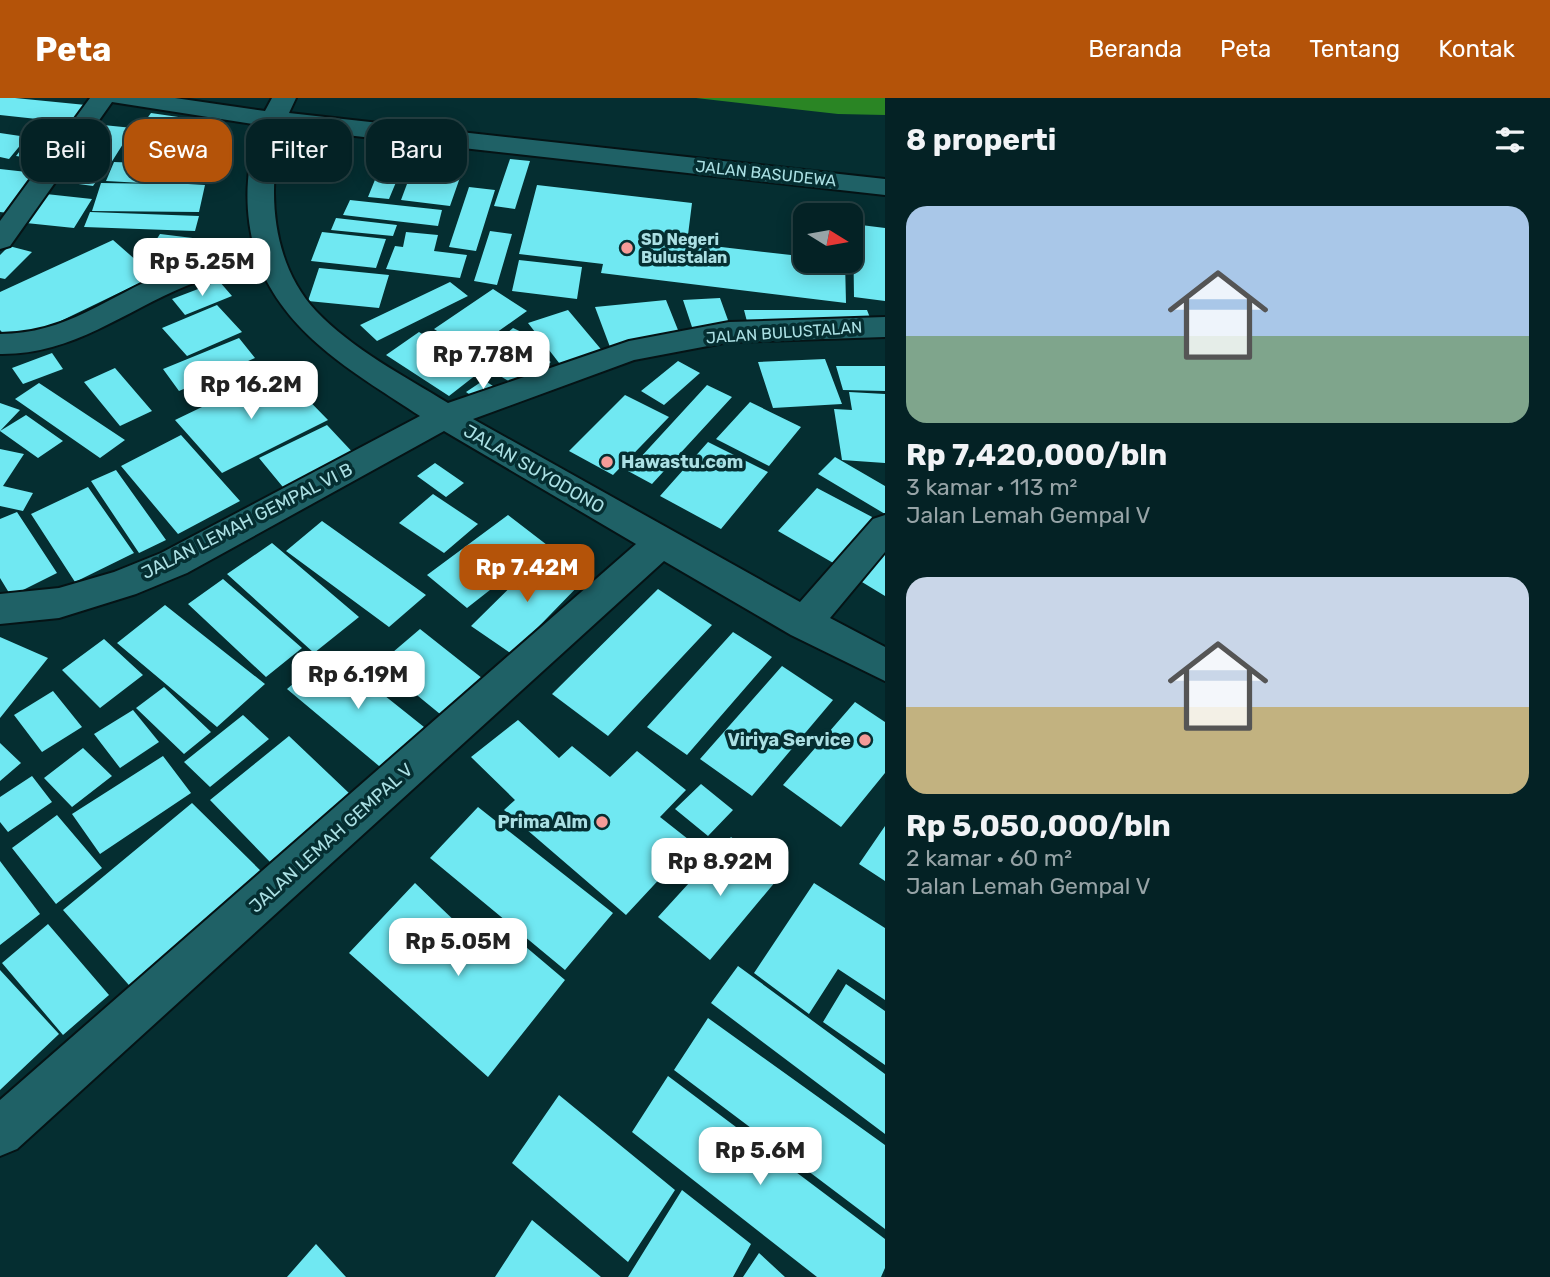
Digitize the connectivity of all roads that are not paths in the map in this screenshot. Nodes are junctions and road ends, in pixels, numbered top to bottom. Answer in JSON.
{"nodes":[{"id":1,"x":103,"y":98,"type":"edge"},
{"id":2,"x":122,"y":98,"type":"edge"},
{"id":3,"x":278,"y":108,"type":"edge"},
{"id":4,"x":885,"y":187,"type":"edge"},
{"id":5,"x":0,"y":240,"type":"edge"},
{"id":6,"x":269,"y":256,"type":"junction"},
{"id":7,"x":885,"y":327,"type":"edge"},
{"id":8,"x":0,"y":344,"type":"edge"},
{"id":9,"x":444,"y":417,"type":"junction"},
{"id":10,"x":885,"y":528,"type":"edge"},
{"id":11,"x":662,"y":543,"type":"junction"},
{"id":12,"x":0,"y":609,"type":"edge"},
{"id":13,"x":804,"y":624,"type":"junction"},
{"id":14,"x":885,"y":665,"type":"edge"},
{"id":15,"x":0,"y":1132,"type":"edge"}],
"edges":[{"from":1,"to":5,"type":"street"},
{"from":2,"to":3,"type":"street","name":"JALAN BASUDEWA"},
{"from":3,"to":4,"type":"street","name":"JALAN BASUDEWA"},
{"from":3,"to":6,"type":"street","name":"JALAN SUYODONO"},
{"from":6,"to":8,"type":"street"},
{"from":6,"to":9,"type":"street","name":"JALAN SUYODONO"},
{"from":7,"to":9,"type":"street","name":"JALAN BULUSTALAN"},
{"from":9,"to":11,"type":"street","name":"JALAN SUYODONO"},
{"from":9,"to":12,"type":"street","name":"JALAN LEMAH GEMPAL VI B"},
{"from":10,"to":13,"type":"street"},
{"from":11,"to":13,"type":"street","name":"JALAN SUYODONO"},
{"from":11,"to":15,"type":"street","name":"JALAN LEMAH GEMPAL V"},
{"from":13,"to":14,"type":"street","name":"JALAN SUYODONO"}]}
